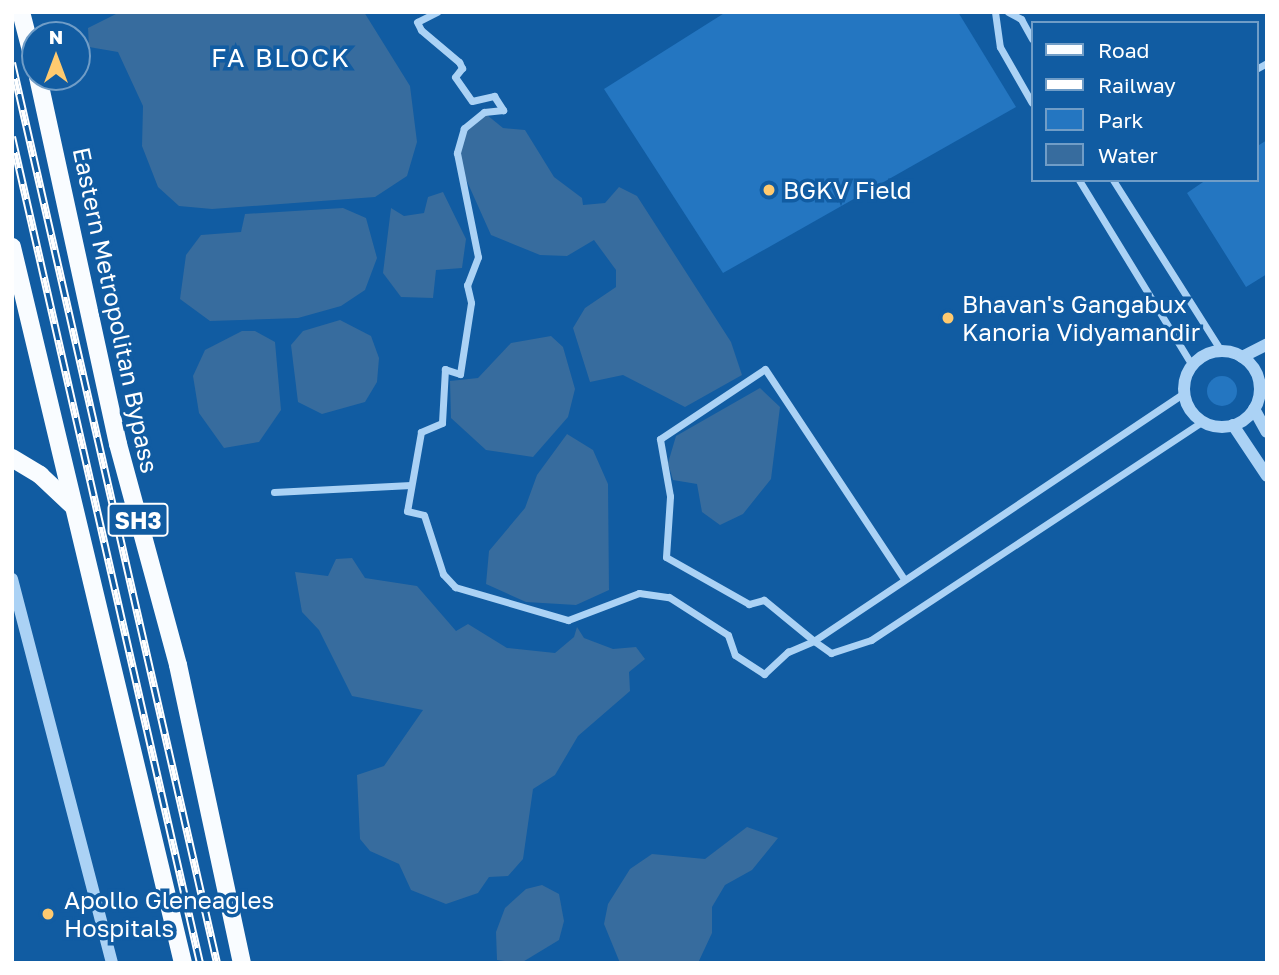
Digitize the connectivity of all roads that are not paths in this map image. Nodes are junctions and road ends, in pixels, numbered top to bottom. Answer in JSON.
{"nodes":[{"id":1,"x":437,"y":12,"type":"edge"},
{"id":2,"x":995,"y":12,"type":"edge"},
{"id":3,"x":1007,"y":12,"type":"edge"},
{"id":4,"x":1030,"y":35,"type":"edge"},
{"id":5,"x":41,"y":91,"type":"edge"},
{"id":6,"x":1030,"y":100,"type":"edge"},
{"id":7,"x":1080,"y":182,"type":"edge"},
{"id":8,"x":1114,"y":182,"type":"edge"},
{"id":9,"x":12,"y":247,"type":"edge"},
{"id":10,"x":1267,"y":344,"type":"edge"},
{"id":11,"x":1221,"y":351,"type":"junction"},
{"id":12,"x":1242,"y":356,"type":"junction"},
{"id":13,"x":1192,"y":365,"type":"junction"},
{"id":14,"x":1264,"y":388,"type":"edge"},
{"id":15,"x":1184,"y":393,"type":"junction"},
{"id":16,"x":1254,"y":409,"type":"junction"},
{"id":17,"x":1203,"y":421,"type":"junction"},
{"id":18,"x":1233,"y":425,"type":"junction"},
{"id":19,"x":1267,"y":432,"type":"edge"},
{"id":20,"x":12,"y":458,"type":"edge"},
{"id":21,"x":1267,"y":476,"type":"edge"},
{"id":22,"x":411,"y":485,"type":"junction"},
{"id":23,"x":274,"y":492,"type":"dead end"},
{"id":24,"x":73,"y":506,"type":"junction"},
{"id":25,"x":12,"y":579,"type":"edge"},
{"id":26,"x":904,"y":579,"type":"junction"},
{"id":27,"x":814,"y":641,"type":"junction"},
{"id":28,"x":112,"y":963,"type":"edge"},
{"id":29,"x":183,"y":963,"type":"edge"},
{"id":30,"x":242,"y":963,"type":"edge"}],
"edges":[{"from":1,"to":22,"type":"street"},
{"from":2,"to":6,"type":"street"},
{"from":3,"to":4,"type":"street"},
{"from":5,"to":30,"type":"main road","name":"Eastern Metropolitan Bypass","number":"SH3"},
{"from":7,"to":13,"type":"street"},
{"from":8,"to":11,"type":"street"},
{"from":9,"to":24,"type":"main road","number":"SH3"},
{"from":10,"to":12,"type":"street"},
{"from":11,"to":12,"type":"street"},
{"from":11,"to":13,"type":"street"},
{"from":12,"to":14,"type":"street"},
{"from":13,"to":15,"type":"street"},
{"from":14,"to":16,"type":"street"},
{"from":15,"to":17,"type":"street"},
{"from":15,"to":26,"type":"street"},
{"from":16,"to":18,"type":"street"},
{"from":16,"to":19,"type":"street"},
{"from":17,"to":18,"type":"street"},
{"from":17,"to":27,"type":"street"},
{"from":18,"to":21,"type":"street"},
{"from":20,"to":24,"type":"main road"},
{"from":22,"to":23,"type":"street"},
{"from":22,"to":27,"type":"street"},
{"from":24,"to":29,"type":"main road","number":"SH3"},
{"from":25,"to":28,"type":"street"},
{"from":26,"to":27,"type":"street"},
{"from":26,"to":27,"type":"street"}]}
